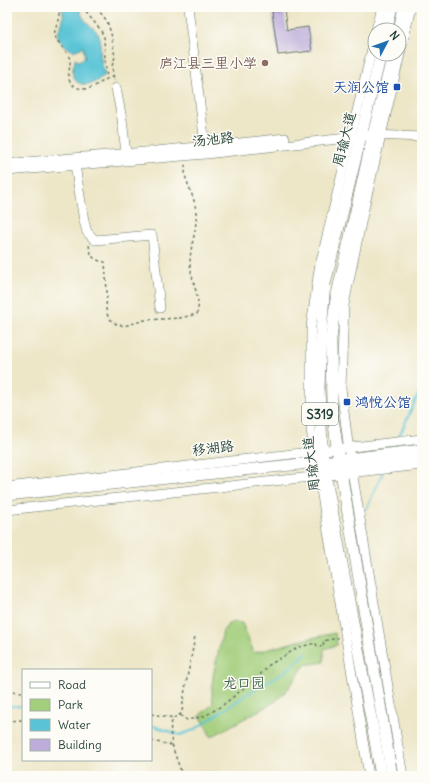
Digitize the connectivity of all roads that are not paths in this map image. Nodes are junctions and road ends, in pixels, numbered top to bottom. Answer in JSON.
{"nodes":[{"id":1,"x":188,"y":7,"type":"edge"},
{"id":2,"x":382,"y":7,"type":"edge"},
{"id":3,"x":392,"y":7,"type":"edge"},
{"id":4,"x":404,"y":7,"type":"edge"},
{"id":5,"x":411,"y":7,"type":"edge"},
{"id":6,"x":378,"y":22,"type":"edge"},
{"id":7,"x":388,"y":22,"type":"edge"},
{"id":8,"x":400,"y":22,"type":"edge"},
{"id":9,"x":370,"y":62,"type":"edge"},
{"id":10,"x":378,"y":62,"type":"edge"},
{"id":11,"x":391,"y":62,"type":"edge"},
{"id":12,"x":116,"y":88,"type":"road end"},
{"id":13,"x":377,"y":132,"type":"junction"},
{"id":14,"x":422,"y":132,"type":"edge"},
{"id":15,"x":356,"y":134,"type":"junction"},
{"id":16,"x":422,"y":137,"type":"edge"},
{"id":17,"x":205,"y":151,"type":"junction"},
{"id":18,"x":126,"y":153,"type":"junction"},
{"id":19,"x":7,"y":164,"type":"edge"},
{"id":20,"x":75,"y":166,"type":"junction"},
{"id":21,"x":7,"y":171,"type":"edge"},
{"id":22,"x":160,"y":308,"type":"dead end"},
{"id":23,"x":422,"y":439,"type":"edge"},
{"id":24,"x":422,"y":450,"type":"edge"},
{"id":25,"x":390,"y":457,"type":"junction"},
{"id":26,"x":422,"y":459,"type":"edge"},
{"id":27,"x":346,"y":462,"type":"junction"},
{"id":28,"x":320,"y":465,"type":"junction"},
{"id":29,"x":422,"y":465,"type":"edge"},
{"id":30,"x":7,"y":487,"type":"edge"},
{"id":31,"x":7,"y":495,"type":"edge"},
{"id":32,"x":7,"y":502,"type":"edge"},
{"id":33,"x":7,"y":510,"type":"edge"},
{"id":34,"x":369,"y":776,"type":"edge"},
{"id":35,"x":381,"y":776,"type":"edge"},
{"id":36,"x":392,"y":776,"type":"edge"},
{"id":37,"x":403,"y":776,"type":"edge"}],
"edges":[{"from":1,"to":17,"type":"street"},
{"from":2,"to":6,"type":"street"},
{"from":3,"to":7,"type":"main road"},
{"from":4,"to":8,"type":"main road"},
{"from":5,"to":13,"type":"street"},
{"from":9,"to":15,"type":"street"},
{"from":10,"to":15,"type":"main road","name":"周瑜大道","number":"S319"},
{"from":11,"to":13,"type":"main road","name":"周瑜大道","number":"S319"},
{"from":12,"to":18,"type":"street"},
{"from":13,"to":14,"type":"street","name":"汤池路"},
{"from":13,"to":15,"type":"street","name":"汤池路"},
{"from":13,"to":16,"type":"street","name":"汤池路"},
{"from":13,"to":27,"type":"main road","name":"周瑜大道","number":"S319"},
{"from":15,"to":17,"type":"street","name":"汤池路"},
{"from":15,"to":28,"type":"main road","name":"周瑜大道","number":"S319"},
{"from":17,"to":18,"type":"street","name":"汤池路"},
{"from":17,"to":20,"type":"street","name":"汤池路"},
{"from":18,"to":19,"type":"street","name":"汤池路"},
{"from":20,"to":21,"type":"street","name":"汤池路"},
{"from":20,"to":22,"type":"street"},
{"from":23,"to":25,"type":"street","name":"移湖路"},
{"from":24,"to":25,"type":"main road","name":"移湖路"},
{"from":25,"to":26,"type":"main road","name":"移湖路"},
{"from":25,"to":27,"type":"main road","name":"移湖路"},
{"from":25,"to":27,"type":"street","name":"移湖路"},
{"from":25,"to":29,"type":"street","name":"移湖路"},
{"from":27,"to":28,"type":"main road","name":"移湖路"},
{"from":27,"to":36,"type":"main road","name":"周瑜大道","number":"S319"},
{"from":27,"to":37,"type":"street"},
{"from":28,"to":30,"type":"street","name":"移湖路"},
{"from":28,"to":31,"type":"main road","name":"移湖路"},
{"from":28,"to":32,"type":"main road","name":"移湖路"},
{"from":28,"to":33,"type":"street","name":"移湖路"},
{"from":28,"to":34,"type":"street"},
{"from":28,"to":35,"type":"main road","name":"周瑜大道","number":"S319"}]}
